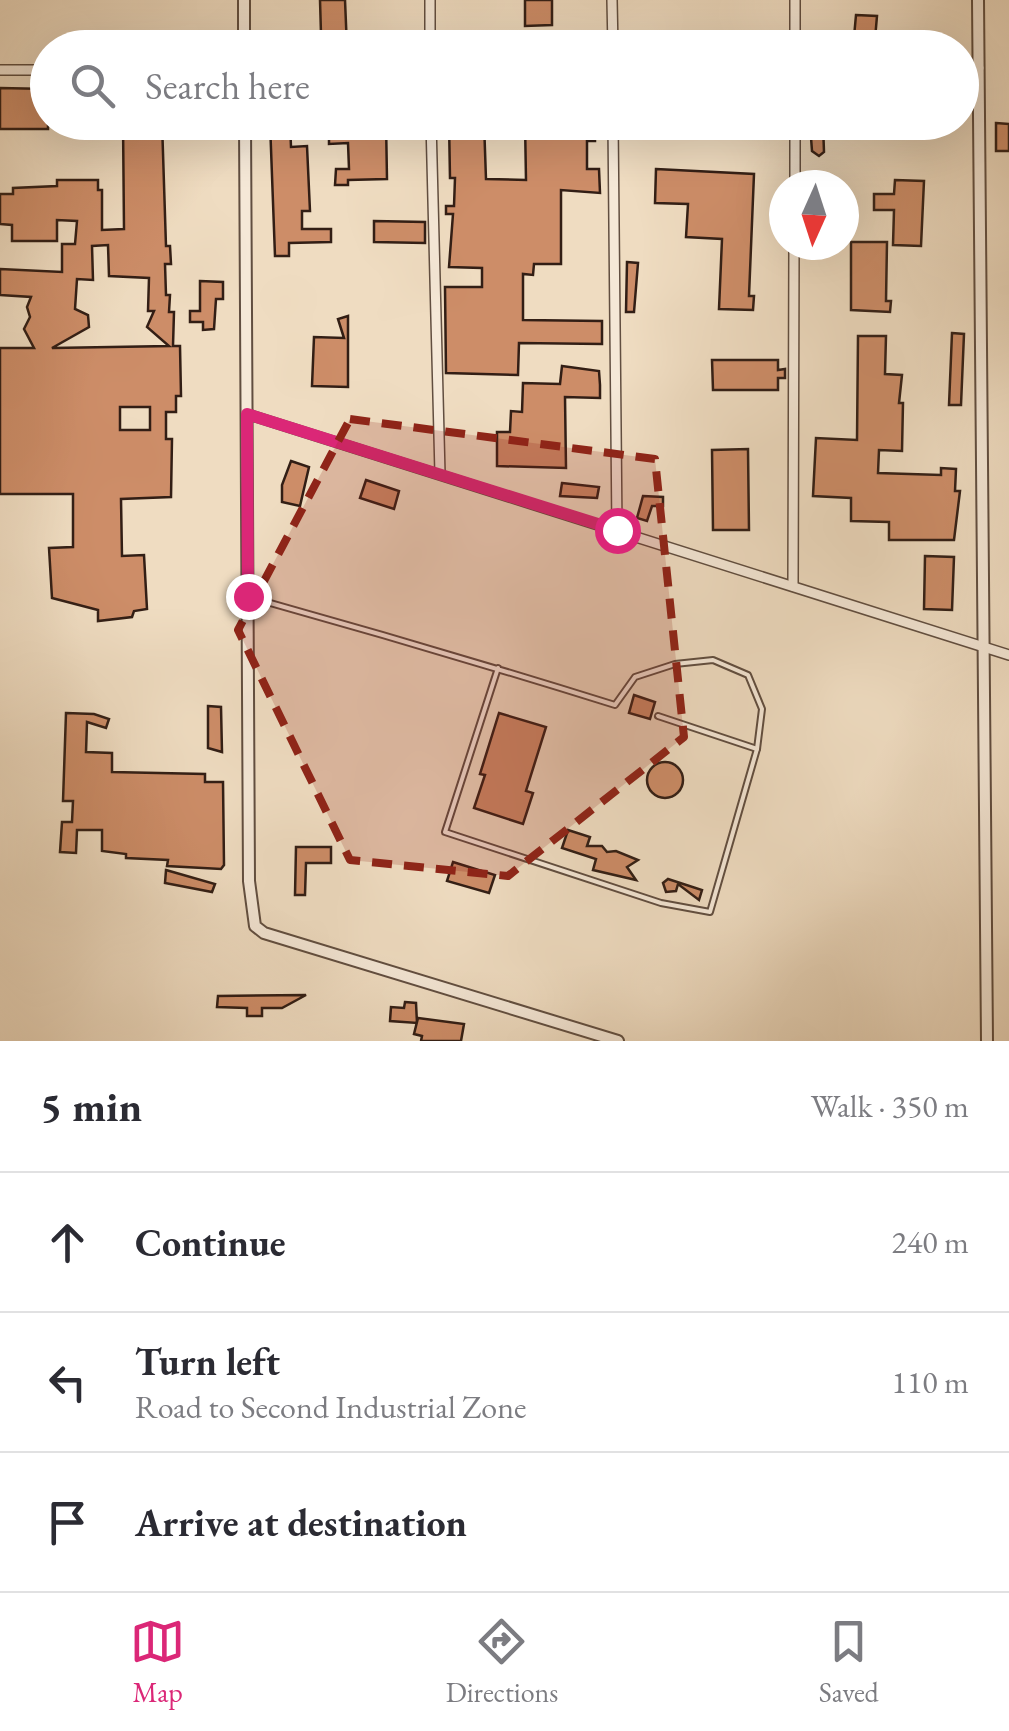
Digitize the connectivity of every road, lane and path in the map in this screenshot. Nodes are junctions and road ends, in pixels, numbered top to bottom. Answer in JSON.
{"nodes":[{"id":1,"x":244,"y":0,"type":"edge"},
{"id":2,"x":430,"y":0,"type":"edge"},
{"id":3,"x":612,"y":0,"type":"edge"},
{"id":4,"x":795,"y":0,"type":"edge"},
{"id":5,"x":978,"y":0,"type":"edge"},
{"id":6,"x":244,"y":30,"type":"edge"},
{"id":7,"x":430,"y":30,"type":"edge"},
{"id":8,"x":613,"y":30,"type":"edge"},
{"id":9,"x":795,"y":30,"type":"edge"},
{"id":10,"x":978,"y":30,"type":"edge"},
{"id":11,"x":0,"y":70,"type":"edge"},
{"id":12,"x":30,"y":70,"type":"edge"},
{"id":13,"x":245,"y":140,"type":"edge"},
{"id":14,"x":431,"y":140,"type":"edge"},
{"id":15,"x":614,"y":140,"type":"edge"},
{"id":16,"x":795,"y":140,"type":"edge"},
{"id":17,"x":978,"y":140,"type":"edge"},
{"id":18,"x":794,"y":170,"type":"edge"},
{"id":19,"x":794,"y":260,"type":"edge"},
{"id":20,"x":247,"y":414,"type":"junction"},
{"id":21,"x":440,"y":474,"type":"junction"},
{"id":22,"x":617,"y":530,"type":"junction"},
{"id":23,"x":793,"y":586,"type":"junction"},
{"id":24,"x":248,"y":596,"type":"junction"},
{"id":25,"x":982,"y":646,"type":"junction"},
{"id":26,"x":1009,"y":655,"type":"edge"},
{"id":27,"x":498,"y":668,"type":"junction"},
{"id":28,"x":658,"y":716,"type":"dead end"},
{"id":29,"x":757,"y":749,"type":"junction"},
{"id":30,"x":618,"y":1041,"type":"edge"},
{"id":31,"x":988,"y":1041,"type":"edge"}],
"edges":[{"from":1,"to":6,"type":"street"},
{"from":2,"to":7,"type":"street"},
{"from":3,"to":8,"type":"street"},
{"from":4,"to":9,"type":"street"},
{"from":5,"to":10,"type":"street"},
{"from":11,"to":12,"type":"street"},
{"from":13,"to":20,"type":"street"},
{"from":14,"to":21,"type":"street"},
{"from":15,"to":22,"type":"street"},
{"from":16,"to":18,"type":"street"},
{"from":17,"to":25,"type":"street"},
{"from":19,"to":23,"type":"street"},
{"from":20,"to":21,"type":"street"},
{"from":20,"to":24,"type":"street"},
{"from":21,"to":22,"type":"street"},
{"from":22,"to":23,"type":"street"},
{"from":23,"to":25,"type":"street"},
{"from":24,"to":27,"type":"lane"},
{"from":24,"to":30,"type":"street"},
{"from":25,"to":26,"type":"street"},
{"from":25,"to":31,"type":"street"},
{"from":27,"to":29,"type":"lane"},
{"from":27,"to":29,"type":"lane"},
{"from":28,"to":29,"type":"lane"}]}
